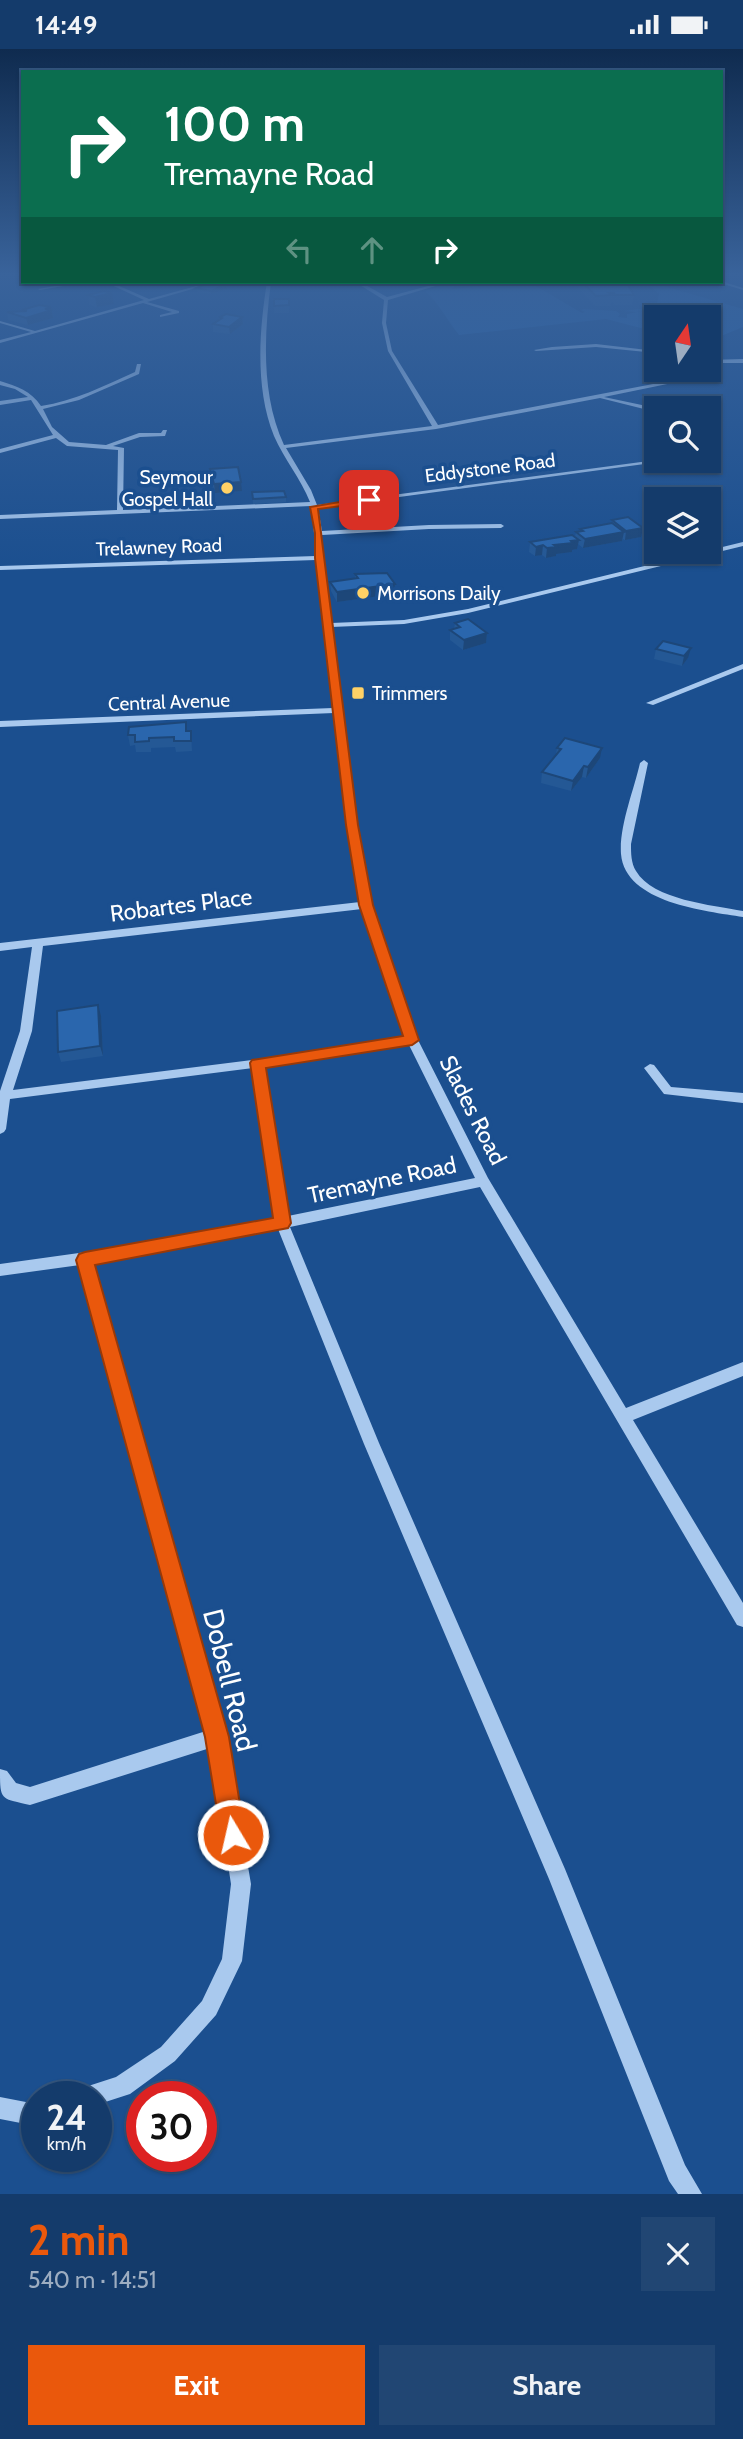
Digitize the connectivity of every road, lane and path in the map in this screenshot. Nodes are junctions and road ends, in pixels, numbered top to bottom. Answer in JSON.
{"nodes":[{"id":1,"x":137,"y":372,"type":"edge"},
{"id":2,"x":266,"y":372,"type":"edge"},
{"id":3,"x":402,"y":372,"type":"edge"},
{"id":4,"x":674,"y":382,"type":"dead end"},
{"id":5,"x":0,"y":383,"type":"edge"},
{"id":6,"x":596,"y":397,"type":"junction"},
{"id":7,"x":33,"y":398,"type":"junction"},
{"id":8,"x":0,"y":403,"type":"edge"},
{"id":9,"x":40,"y":408,"type":"junction"},
{"id":10,"x":644,"y":408,"type":"edge"},
{"id":11,"x":436,"y":427,"type":"junction"},
{"id":12,"x":165,"y":431,"type":"dead end"},
{"id":13,"x":58,"y":436,"type":"junction"},
{"id":14,"x":109,"y":445,"type":"junction"},
{"id":15,"x":282,"y":447,"type":"junction"},
{"id":16,"x":0,"y":451,"type":"edge"},
{"id":17,"x":644,"y":463,"type":"edge"},
{"id":18,"x":314,"y":505,"type":"junction"},
{"id":19,"x":120,"y":513,"type":"junction"},
{"id":20,"x":0,"y":517,"type":"edge"},
{"id":21,"x":501,"y":526,"type":"dead end"},
{"id":22,"x":319,"y":533,"type":"junction"},
{"id":23,"x":743,"y":544,"type":"edge"},
{"id":24,"x":319,"y":558,"type":"junction"},
{"id":25,"x":0,"y":568,"type":"edge"},
{"id":26,"x":329,"y":625,"type":"junction"},
{"id":27,"x":743,"y":666,"type":"edge"},
{"id":28,"x":650,"y":703,"type":"dead end"},
{"id":29,"x":340,"y":710,"type":"junction"},
{"id":30,"x":0,"y":724,"type":"edge"},
{"id":31,"x":644,"y":763,"type":"dead end"},
{"id":32,"x":366,"y":905,"type":"junction"},
{"id":33,"x":743,"y":914,"type":"edge"},
{"id":34,"x":38,"y":943,"type":"junction"},
{"id":35,"x":0,"y":947,"type":"edge"},
{"id":36,"x":412,"y":1040,"type":"junction"},
{"id":37,"x":258,"y":1063,"type":"junction"},
{"id":38,"x":650,"y":1068,"type":"dead end"},
{"id":39,"x":3,"y":1095,"type":"edge"},
{"id":40,"x":743,"y":1098,"type":"edge"},
{"id":41,"x":0,"y":1129,"type":"edge"},
{"id":42,"x":483,"y":1181,"type":"junction"},
{"id":43,"x":282,"y":1223,"type":"junction"},
{"id":44,"x":85,"y":1260,"type":"junction"},
{"id":45,"x":0,"y":1270,"type":"edge"},
{"id":46,"x":743,"y":1369,"type":"edge"},
{"id":47,"x":622,"y":1417,"type":"junction"},
{"id":48,"x":743,"y":1619,"type":"edge"},
{"id":49,"x":217,"y":1737,"type":"junction"},
{"id":50,"x":0,"y":1779,"type":"edge"},
{"id":51,"x":112,"y":2088,"type":"edge"},
{"id":52,"x":0,"y":2108,"type":"edge"},
{"id":53,"x":21,"y":2112,"type":"edge"},
{"id":54,"x":691,"y":2194,"type":"edge"}],
"edges":[{"from":1,"to":9,"type":"street"},
{"from":2,"to":15,"type":"street","name":"Slades Road"},
{"from":3,"to":11,"type":"street"},
{"from":4,"to":6,"type":"street"},
{"from":5,"to":7,"type":"street"},
{"from":6,"to":10,"type":"street"},
{"from":6,"to":11,"type":"street"},
{"from":7,"to":8,"type":"street"},
{"from":7,"to":9,"type":"street"},
{"from":9,"to":13,"type":"street"},
{"from":11,"to":15,"type":"street"},
{"from":12,"to":14,"type":"street"},
{"from":13,"to":14,"type":"street"},
{"from":13,"to":16,"type":"street"},
{"from":14,"to":19,"type":"street"},
{"from":15,"to":18,"type":"street","name":"Slades Road"},
{"from":17,"to":18,"type":"street","name":"Eddystone Road"},
{"from":18,"to":19,"type":"street","name":"Eddystone Road"},
{"from":18,"to":22,"type":"street","name":"Slades Road"},
{"from":19,"to":20,"type":"street","name":"Eddystone Road"},
{"from":21,"to":22,"type":"street"},
{"from":22,"to":24,"type":"street","name":"Slades Road"},
{"from":23,"to":26,"type":"street"},
{"from":24,"to":25,"type":"street","name":"Trelawney Road"},
{"from":24,"to":26,"type":"street","name":"Slades Road"},
{"from":26,"to":29,"type":"street","name":"Slades Road"},
{"from":27,"to":28,"type":"street"},
{"from":29,"to":30,"type":"street","name":"Central Avenue"},
{"from":29,"to":32,"type":"street","name":"Slades Road"},
{"from":31,"to":33,"type":"street"},
{"from":32,"to":34,"type":"street","name":"Robartes Place"},
{"from":32,"to":36,"type":"street","name":"Slades Road"},
{"from":34,"to":35,"type":"street","name":"Robartes Place"},
{"from":34,"to":39,"type":"street"},
{"from":36,"to":37,"type":"street"},
{"from":36,"to":42,"type":"street","name":"Slades Road"},
{"from":37,"to":39,"type":"street"},
{"from":37,"to":43,"type":"street"},
{"from":38,"to":40,"type":"street"},
{"from":39,"to":41,"type":"street"},
{"from":42,"to":43,"type":"street","name":"Tremayne Road"},
{"from":42,"to":47,"type":"street","name":"Slades Road"},
{"from":43,"to":44,"type":"street","name":"Tremayne Road"},
{"from":43,"to":54,"type":"street"},
{"from":44,"to":45,"type":"street","name":"Tremayne Road"},
{"from":44,"to":49,"type":"street","name":"Dobell Road"},
{"from":46,"to":47,"type":"street"},
{"from":47,"to":48,"type":"street","name":"Slades Road"},
{"from":49,"to":50,"type":"street"},
{"from":49,"to":51,"type":"street","name":"Dobell Road"},
{"from":52,"to":53,"type":"street"}]}
